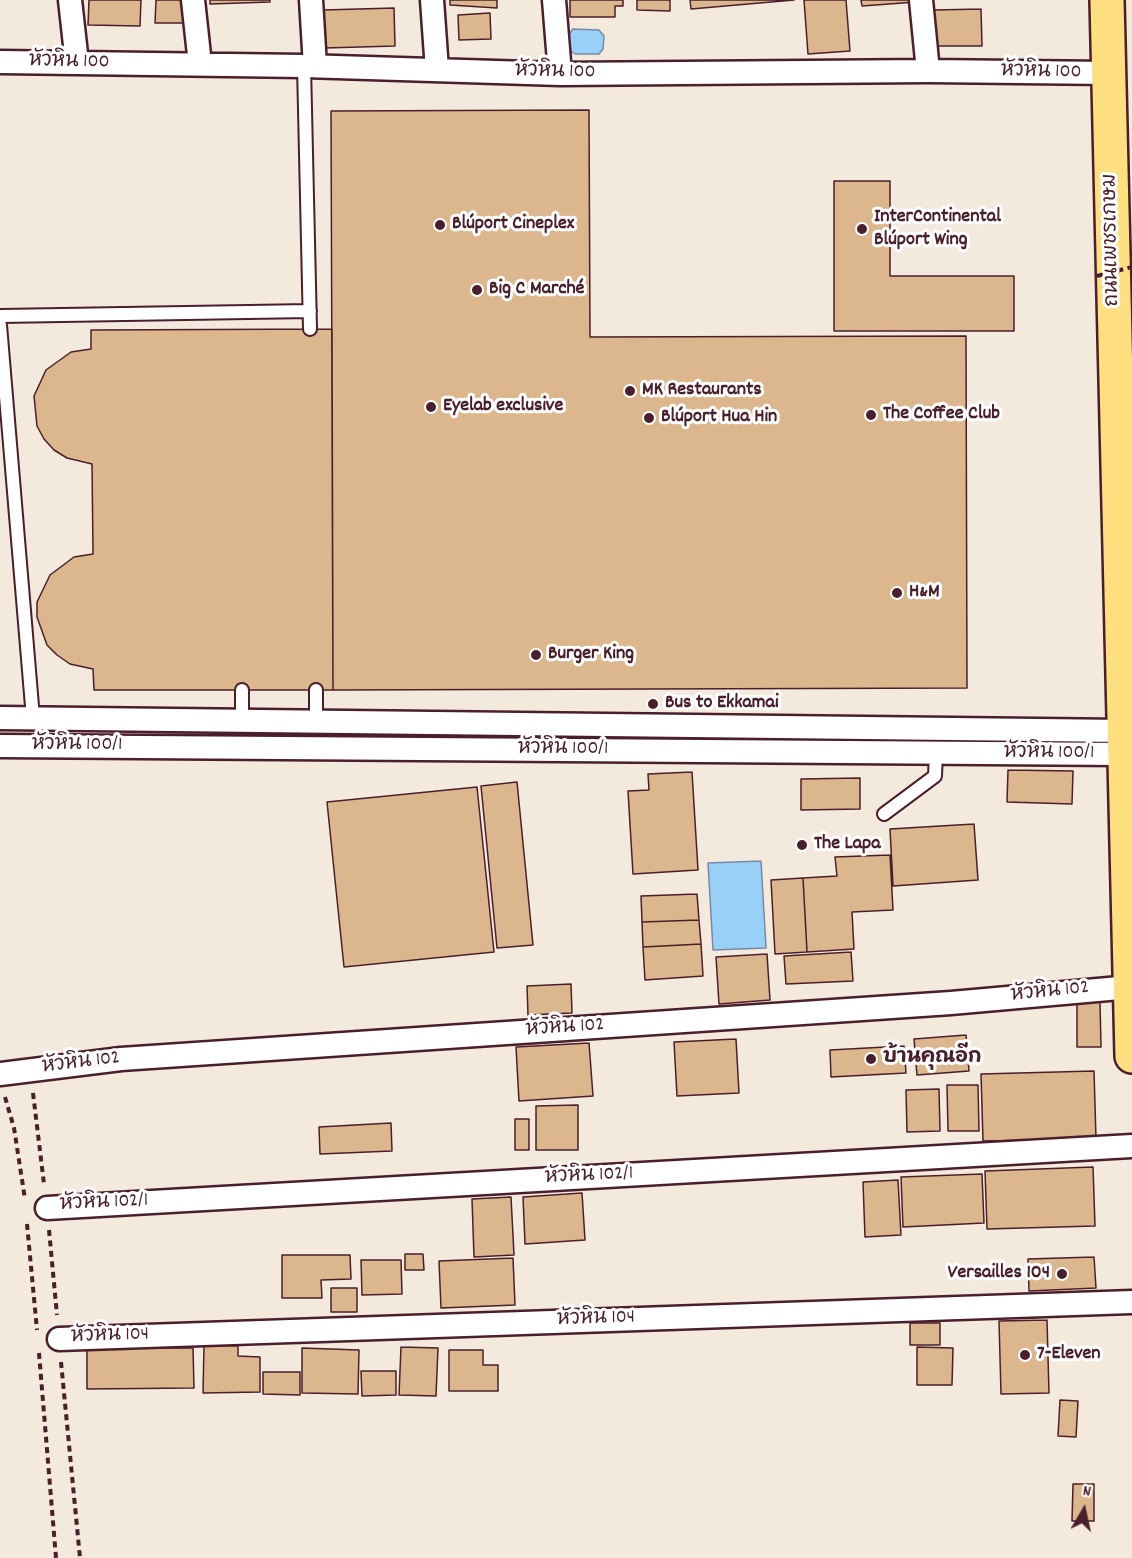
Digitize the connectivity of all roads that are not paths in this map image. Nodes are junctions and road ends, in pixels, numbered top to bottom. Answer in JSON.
{"nodes":[{"id":1,"x":70,"y":0,"type":"edge"},
{"id":2,"x":193,"y":0,"type":"edge"},
{"id":3,"x":311,"y":0,"type":"edge"},
{"id":4,"x":432,"y":0,"type":"edge"},
{"id":5,"x":554,"y":0,"type":"edge"},
{"id":6,"x":921,"y":0,"type":"edge"},
{"id":7,"x":1107,"y":0,"type":"edge"},
{"id":8,"x":0,"y":62,"type":"edge"},
{"id":9,"x":77,"y":63,"type":"junction"},
{"id":10,"x":200,"y":64,"type":"junction"},
{"id":11,"x":310,"y":66,"type":"junction"},
{"id":12,"x":437,"y":70,"type":"junction"},
{"id":13,"x":928,"y":71,"type":"junction"},
{"id":14,"x":1110,"y":73,"type":"junction"},
{"id":15,"x":560,"y":74,"type":"junction"},
{"id":16,"x":310,"y":311,"type":"junction"},
{"id":17,"x":0,"y":316,"type":"edge"},
{"id":18,"x":0,"y":326,"type":"edge"},
{"id":19,"x":310,"y":329,"type":"dead end"},
{"id":20,"x":242,"y":690,"type":"dead end"},
{"id":21,"x":316,"y":690,"type":"dead end"},
{"id":22,"x":0,"y":718,"type":"edge"},
{"id":23,"x":33,"y":718,"type":"junction"},
{"id":24,"x":242,"y":721,"type":"junction"},
{"id":25,"x":316,"y":722,"type":"junction"},
{"id":26,"x":1125,"y":742,"type":"junction"},
{"id":27,"x":0,"y":746,"type":"edge"},
{"id":28,"x":242,"y":747,"type":"junction"},
{"id":29,"x":316,"y":748,"type":"junction"},
{"id":30,"x":936,"y":753,"type":"junction"},
{"id":31,"x":884,"y":814,"type":"dead end"},
{"id":32,"x":1131,"y":987,"type":"edge"},
{"id":33,"x":1132,"y":1056,"type":"edge"},
{"id":34,"x":1,"y":1081,"type":"edge"},
{"id":35,"x":1132,"y":1146,"type":"edge"},
{"id":36,"x":33,"y":1209,"type":"road end"},
{"id":37,"x":1132,"y":1302,"type":"edge"},
{"id":38,"x":49,"y":1342,"type":"road end"}],
"edges":[{"from":1,"to":9,"type":"street"},
{"from":2,"to":10,"type":"street"},
{"from":3,"to":11,"type":"street"},
{"from":4,"to":12,"type":"street"},
{"from":5,"to":15,"type":"street"},
{"from":6,"to":13,"type":"street"},
{"from":7,"to":14,"type":"main road","name":"ถนนเพชรเกษม"},
{"from":8,"to":9,"type":"street","name":"หัวหิน 100"},
{"from":9,"to":10,"type":"street","name":"หัวหิน 100"},
{"from":10,"to":11,"type":"street","name":"หัวหิน 100"},
{"from":11,"to":12,"type":"street","name":"หัวหิน 100"},
{"from":11,"to":16,"type":"lane"},
{"from":12,"to":15,"type":"street","name":"หัวหิน 100"},
{"from":13,"to":14,"type":"street","name":"หัวหิน 100"},
{"from":13,"to":15,"type":"street","name":"หัวหิน 100"},
{"from":14,"to":26,"type":"main road","name":"ถนนเพชรเกษม"},
{"from":16,"to":17,"type":"lane"},
{"from":16,"to":19,"type":"lane"},
{"from":18,"to":23,"type":"lane"},
{"from":20,"to":24,"type":"lane"},
{"from":21,"to":25,"type":"lane"},
{"from":22,"to":23,"type":"street","name":"หัวหิน 100/1"},
{"from":23,"to":24,"type":"street","name":"หัวหิน 100/1"},
{"from":24,"to":25,"type":"street","name":"หัวหิน 100/1"},
{"from":24,"to":28,"type":"street"},
{"from":25,"to":26,"type":"street","name":"หัวหิน 100/1"},
{"from":25,"to":29,"type":"street"},
{"from":26,"to":30,"type":"street","name":"หัวหิน 100/1"},
{"from":26,"to":32,"type":"main road","name":"ถนนเพชรเกษม"},
{"from":27,"to":28,"type":"street","name":"หัวหิน 100/1"},
{"from":28,"to":29,"type":"street","name":"หัวหิน 100/1"},
{"from":29,"to":30,"type":"street","name":"หัวหิน 100/1"},
{"from":30,"to":31,"type":"lane"},
{"from":32,"to":33,"type":"main road","name":"ถนนเพชรเกษม"},
{"from":32,"to":34,"type":"street","name":"หัวหิน 102"},
{"from":35,"to":36,"type":"street","name":"หัวหิน 102/1"},
{"from":37,"to":38,"type":"street","name":"หัวหิน 104"}]}
